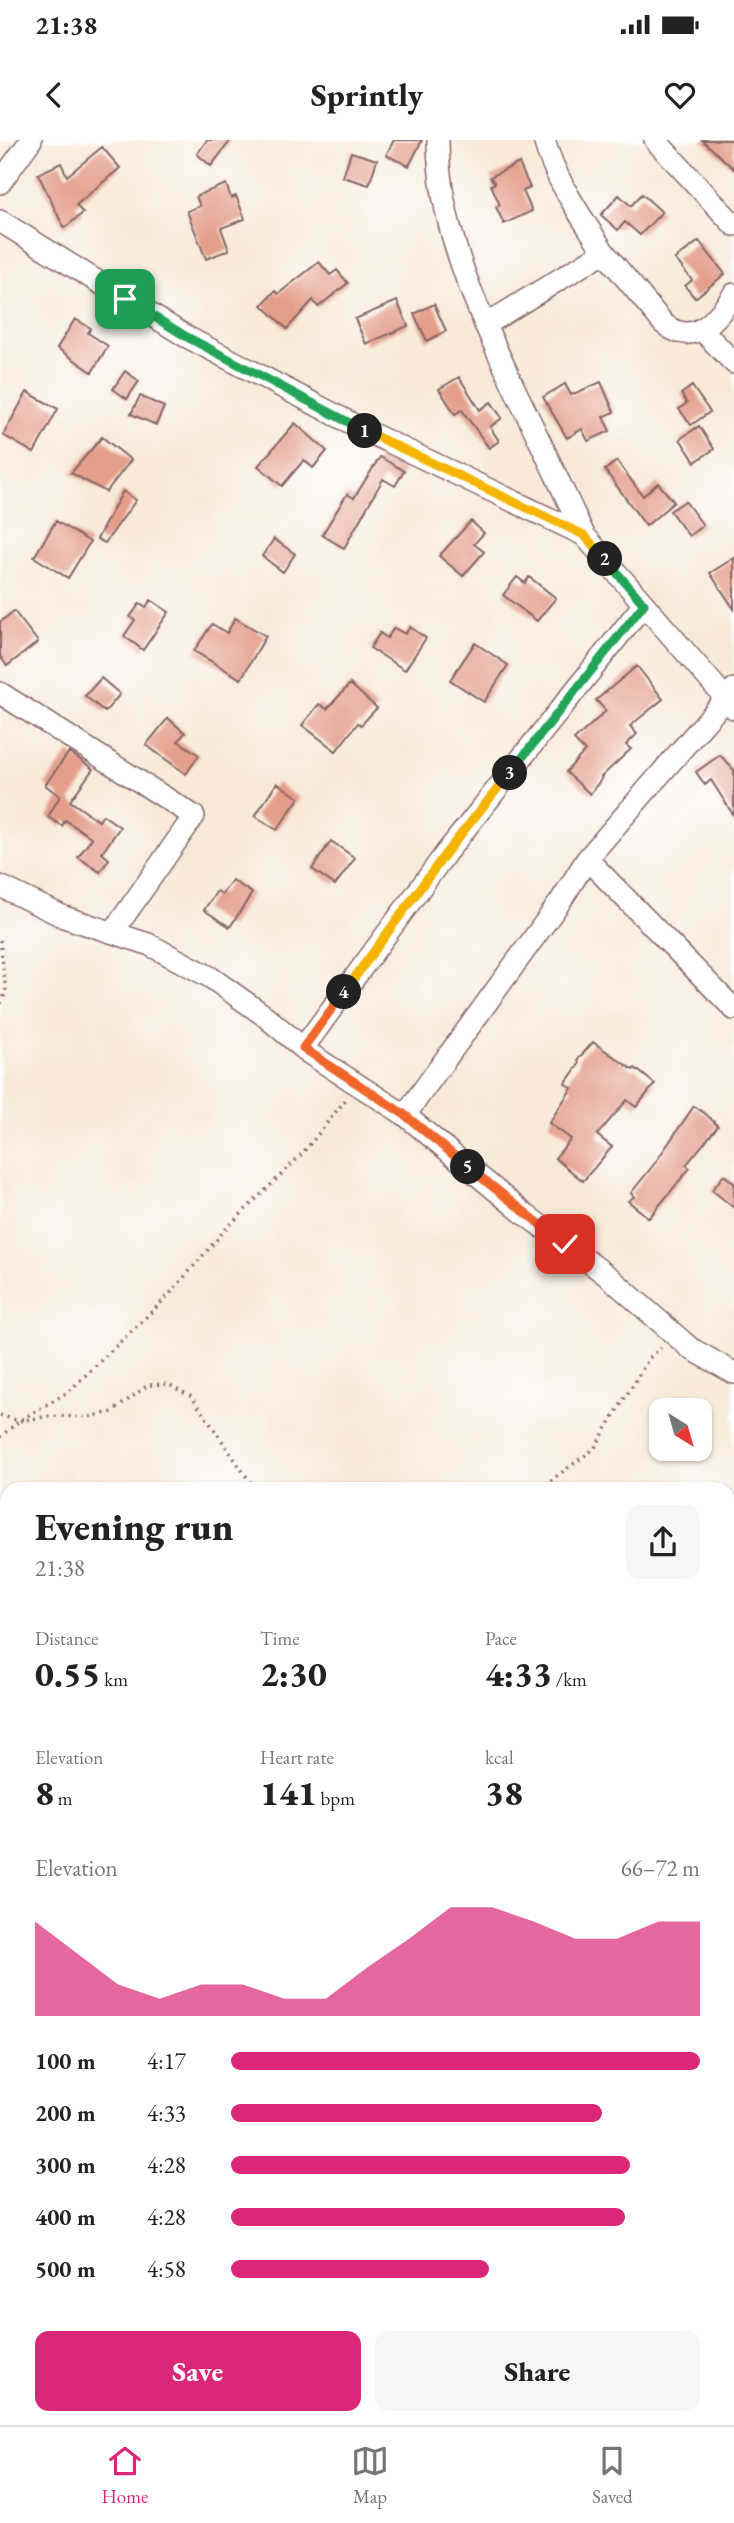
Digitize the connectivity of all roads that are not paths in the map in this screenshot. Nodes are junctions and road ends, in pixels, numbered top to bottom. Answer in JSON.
{"nodes":[{"id":1,"x":31,"y":140,"type":"edge"},
{"id":2,"x":438,"y":140,"type":"edge"},
{"id":3,"x":544,"y":140,"type":"edge"},
{"id":4,"x":654,"y":140,"type":"edge"},
{"id":5,"x":0,"y":183,"type":"edge"},
{"id":6,"x":0,"y":221,"type":"edge"},
{"id":7,"x":734,"y":225,"type":"edge"},
{"id":8,"x":604,"y":253,"type":"junction"},
{"id":9,"x":734,"y":294,"type":"edge"},
{"id":10,"x":485,"y":325,"type":"junction"},
{"id":11,"x":702,"y":330,"type":"junction"},
{"id":12,"x":734,"y":363,"type":"edge"},
{"id":13,"x":584,"y":535,"type":"junction"},
{"id":14,"x":644,"y":604,"type":"junction"},
{"id":15,"x":0,"y":693,"type":"edge"},
{"id":16,"x":731,"y":698,"type":"edge"},
{"id":17,"x":587,"y":859,"type":"junction"},
{"id":18,"x":0,"y":886,"type":"edge"},
{"id":19,"x":113,"y":932,"type":"junction"},
{"id":20,"x":734,"y":1009,"type":"edge"},
{"id":21,"x":303,"y":1048,"type":"junction"},
{"id":22,"x":405,"y":1115,"type":"junction"},
{"id":23,"x":734,"y":1373,"type":"edge"}],
"edges":[{"from":1,"to":5,"type":"street"},
{"from":2,"to":10,"type":"street"},
{"from":3,"to":8,"type":"street"},
{"from":4,"to":7,"type":"street"},
{"from":6,"to":13,"type":"street"},
{"from":8,"to":10,"type":"street"},
{"from":8,"to":11,"type":"street"},
{"from":9,"to":11,"type":"street"},
{"from":10,"to":13,"type":"street"},
{"from":11,"to":12,"type":"street"},
{"from":13,"to":14,"type":"street"},
{"from":14,"to":16,"type":"street"},
{"from":14,"to":21,"type":"street"},
{"from":15,"to":19,"type":"street"},
{"from":16,"to":17,"type":"street"},
{"from":17,"to":20,"type":"street"},
{"from":17,"to":22,"type":"street"},
{"from":18,"to":19,"type":"street"},
{"from":19,"to":21,"type":"street"},
{"from":21,"to":22,"type":"street"},
{"from":22,"to":23,"type":"street"}]}
